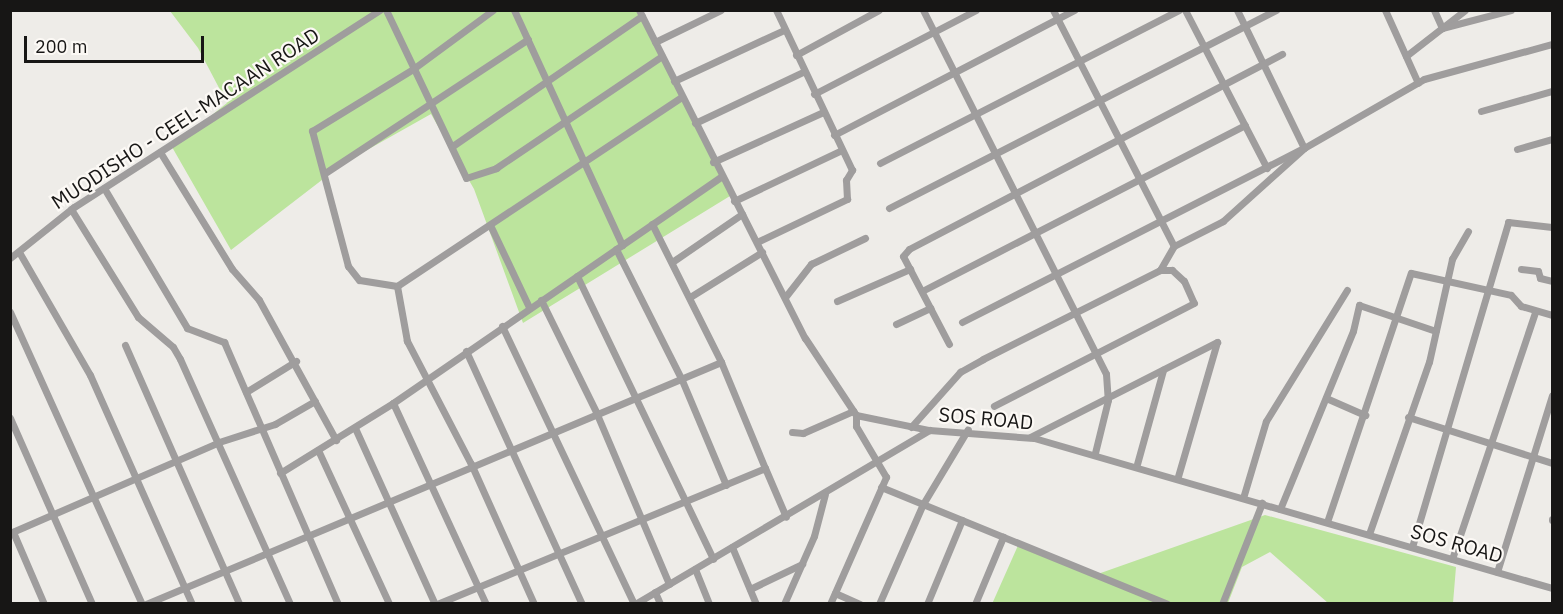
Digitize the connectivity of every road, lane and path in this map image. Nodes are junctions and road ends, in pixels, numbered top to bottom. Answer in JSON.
{"nodes":[{"id":1,"x":380,"y":10,"type":"edge"},
{"id":2,"x":386,"y":10,"type":"edge"},
{"id":3,"x":493,"y":10,"type":"edge"},
{"id":4,"x":514,"y":10,"type":"edge"},
{"id":5,"x":721,"y":10,"type":"edge"},
{"id":6,"x":879,"y":10,"type":"edge"},
{"id":7,"x":923,"y":10,"type":"edge"},
{"id":8,"x":976,"y":10,"type":"edge"},
{"id":9,"x":1053,"y":10,"type":"edge"},
{"id":10,"x":1074,"y":10,"type":"edge"},
{"id":11,"x":1179,"y":10,"type":"edge"},
{"id":12,"x":1185,"y":10,"type":"edge"},
{"id":13,"x":1237,"y":10,"type":"edge"},
{"id":14,"x":1276,"y":10,"type":"edge"},
{"id":15,"x":1385,"y":10,"type":"edge"},
{"id":16,"x":1434,"y":10,"type":"edge"},
{"id":17,"x":1465,"y":10,"type":"edge"},
{"id":18,"x":1511,"y":10,"type":"edge"},
{"id":19,"x":776,"y":11,"type":"edge"},
{"id":20,"x":641,"y":13,"type":"edge"},
{"id":21,"x":1057,"y":20,"type":"junction"},
{"id":22,"x":1244,"y":26,"type":"junction"},
{"id":23,"x":1442,"y":28,"type":"junction"},
{"id":24,"x":784,"y":30,"type":"junction"},
{"id":25,"x":935,"y":33,"type":"junction"},
{"id":26,"x":528,"y":39,"type":"junction"},
{"id":27,"x":655,"y":42,"type":"junction"},
{"id":28,"x":1552,"y":44,"type":"edge"},
{"id":29,"x":1203,"y":45,"type":"junction"},
{"id":30,"x":1282,"y":54,"type":"dead end"},
{"id":31,"x":796,"y":55,"type":"junction"},
{"id":32,"x":662,"y":56,"type":"junction"},
{"id":33,"x":1406,"y":56,"type":"junction"},
{"id":34,"x":1263,"y":64,"type":"junction"},
{"id":35,"x":413,"y":69,"type":"junction"},
{"id":36,"x":803,"y":72,"type":"junction"},
{"id":37,"x":955,"y":74,"type":"junction"},
{"id":38,"x":674,"y":81,"type":"junction"},
{"id":39,"x":547,"y":82,"type":"junction"},
{"id":40,"x":1418,"y":83,"type":"junction"},
{"id":41,"x":1224,"y":85,"type":"junction"},
{"id":42,"x":1552,"y":91,"type":"edge"},
{"id":43,"x":814,"y":94,"type":"junction"},
{"id":44,"x":682,"y":97,"type":"junction"},
{"id":45,"x":1099,"y":101,"type":"junction"},
{"id":46,"x":430,"y":106,"type":"junction"},
{"id":47,"x":1481,"y":111,"type":"dead end"},
{"id":48,"x":823,"y":112,"type":"junction"},
{"id":49,"x":566,"y":122,"type":"junction"},
{"id":50,"x":694,"y":123,"type":"junction"},
{"id":51,"x":1245,"y":125,"type":"junction"},
{"id":52,"x":834,"y":135,"type":"junction"},
{"id":53,"x":1552,"y":139,"type":"edge"},
{"id":54,"x":1119,"y":140,"type":"junction"},
{"id":55,"x":454,"y":145,"type":"junction"},
{"id":56,"x":1304,"y":148,"type":"junction"},
{"id":57,"x":1516,"y":149,"type":"dead end"},
{"id":58,"x":843,"y":150,"type":"junction"},
{"id":59,"x":160,"y":152,"type":"junction"},
{"id":60,"x":996,"y":153,"type":"junction"},
{"id":61,"x":585,"y":162,"type":"junction"},
{"id":62,"x":714,"y":162,"type":"junction"},
{"id":63,"x":880,"y":163,"type":"dead end"},
{"id":64,"x":1266,"y":166,"type":"junction"},
{"id":65,"x":326,"y":173,"type":"junction"},
{"id":66,"x":721,"y":177,"type":"junction"},
{"id":67,"x":1272,"y":177,"type":"junction"},
{"id":68,"x":1140,"y":179,"type":"junction"},
{"id":69,"x":104,"y":188,"type":"junction"},
{"id":70,"x":1016,"y":194,"type":"junction"},
{"id":71,"x":734,"y":201,"type":"junction"},
{"id":72,"x":890,"y":208,"type":"dead end"},
{"id":73,"x":71,"y":209,"type":"junction"},
{"id":74,"x":742,"y":214,"type":"junction"},
{"id":75,"x":1160,"y":220,"type":"junction"},
{"id":76,"x":652,"y":224,"type":"junction"},
{"id":77,"x":491,"y":227,"type":"junction"},
{"id":78,"x":1552,"y":227,"type":"edge"},
{"id":79,"x":1468,"y":231,"type":"dead end"},
{"id":80,"x":1036,"y":233,"type":"junction"},
{"id":81,"x":865,"y":238,"type":"dead end"},
{"id":82,"x":757,"y":243,"type":"junction"},
{"id":83,"x":1174,"y":246,"type":"junction"},
{"id":84,"x":619,"y":247,"type":"junction"},
{"id":85,"x":19,"y":252,"type":"junction"},
{"id":86,"x":762,"y":252,"type":"junction"},
{"id":87,"x":10,"y":258,"type":"edge"},
{"id":88,"x":672,"y":262,"type":"junction"},
{"id":89,"x":910,"y":269,"type":"junction"},
{"id":90,"x":1521,"y":269,"type":"dead end"},
{"id":91,"x":1160,"y":270,"type":"junction"},
{"id":92,"x":1056,"y":273,"type":"junction"},
{"id":93,"x":577,"y":276,"type":"junction"},
{"id":94,"x":1447,"y":280,"type":"junction"},
{"id":95,"x":1552,"y":281,"type":"edge"},
{"id":96,"x":397,"y":286,"type":"junction"},
{"id":97,"x":1491,"y":289,"type":"junction"},
{"id":98,"x":1347,"y":290,"type":"dead end"},
{"id":99,"x":922,"y":291,"type":"junction"},
{"id":100,"x":786,"y":296,"type":"junction"},
{"id":101,"x":690,"y":297,"type":"junction"},
{"id":102,"x":541,"y":300,"type":"junction"},
{"id":103,"x":837,"y":301,"type":"dead end"},
{"id":104,"x":529,"y":307,"type":"junction"},
{"id":105,"x":931,"y":308,"type":"junction"},
{"id":106,"x":10,"y":312,"type":"edge"},
{"id":107,"x":1076,"y":312,"type":"junction"},
{"id":108,"x":1535,"y":312,"type":"junction"},
{"id":109,"x":1552,"y":315,"type":"edge"},
{"id":110,"x":1399,"y":317,"type":"junction"},
{"id":111,"x":962,"y":322,"type":"dead end"},
{"id":112,"x":896,"y":324,"type":"dead end"},
{"id":113,"x":502,"y":326,"type":"junction"},
{"id":114,"x":1436,"y":331,"type":"junction"},
{"id":115,"x":949,"y":344,"type":"dead end"},
{"id":116,"x":125,"y":345,"type":"dead end"},
{"id":117,"x":466,"y":351,"type":"junction"},
{"id":118,"x":1096,"y":352,"type":"junction"},
{"id":119,"x":296,"y":361,"type":"junction"},
{"id":120,"x":721,"y":362,"type":"junction"},
{"id":121,"x":1163,"y":370,"type":"junction"},
{"id":122,"x":681,"y":378,"type":"junction"},
{"id":123,"x":428,"y":379,"type":"junction"},
{"id":124,"x":246,"y":392,"type":"junction"},
{"id":125,"x":1552,"y":395,"type":"edge"},
{"id":126,"x":638,"y":396,"type":"junction"},
{"id":127,"x":1108,"y":397,"type":"junction"},
{"id":128,"x":1326,"y":398,"type":"junction"},
{"id":129,"x":315,"y":401,"type":"junction"},
{"id":130,"x":393,"y":403,"type":"junction"},
{"id":131,"x":994,"y":406,"type":"dead end"},
{"id":132,"x":596,"y":412,"type":"junction"},
{"id":133,"x":1550,"y":412,"type":"edge"},
{"id":134,"x":854,"y":413,"type":"junction"},
{"id":135,"x":1365,"y":415,"type":"junction"},
{"id":136,"x":1408,"y":417,"type":"junction"},
{"id":137,"x":10,"y":418,"type":"edge"},
{"id":138,"x":911,"y":426,"type":"junction"},
{"id":139,"x":261,"y":428,"type":"junction"},
{"id":140,"x":355,"y":428,"type":"junction"},
{"id":141,"x":555,"y":429,"type":"junction"},
{"id":142,"x":968,"y":429,"type":"junction"},
{"id":143,"x":929,"y":430,"type":"junction"},
{"id":144,"x":1447,"y":430,"type":"junction"},
{"id":145,"x":792,"y":432,"type":"dead end"},
{"id":146,"x":1030,"y":437,"type":"junction"},
{"id":147,"x":336,"y":440,"type":"junction"},
{"id":148,"x":219,"y":442,"type":"junction"},
{"id":149,"x":1490,"y":443,"type":"junction"},
{"id":150,"x":513,"y":447,"type":"junction"},
{"id":151,"x":318,"y":450,"type":"junction"},
{"id":152,"x":1095,"y":453,"type":"junction"},
{"id":153,"x":1530,"y":456,"type":"junction"},
{"id":154,"x":178,"y":459,"type":"junction"},
{"id":155,"x":879,"y":463,"type":"junction"},
{"id":156,"x":1552,"y":463,"type":"edge"},
{"id":157,"x":471,"y":464,"type":"junction"},
{"id":158,"x":1137,"y":464,"type":"junction"},
{"id":159,"x":765,"y":468,"type":"junction"},
{"id":160,"x":280,"y":473,"type":"junction"},
{"id":161,"x":1178,"y":476,"type":"junction"},
{"id":162,"x":137,"y":479,"type":"junction"},
{"id":163,"x":431,"y":481,"type":"junction"},
{"id":164,"x":726,"y":485,"type":"junction"},
{"id":165,"x":881,"y":486,"type":"junction"},
{"id":166,"x":825,"y":494,"type":"junction"},
{"id":167,"x":96,"y":497,"type":"junction"},
{"id":168,"x":1243,"y":498,"type":"junction"},
{"id":169,"x":390,"y":499,"type":"junction"},
{"id":170,"x":686,"y":501,"type":"junction"},
{"id":171,"x":1263,"y":503,"type":"junction"},
{"id":172,"x":923,"y":504,"type":"junction"},
{"id":173,"x":1280,"y":509,"type":"junction"},
{"id":174,"x":52,"y":515,"type":"junction"},
{"id":175,"x":786,"y":516,"type":"junction"},
{"id":176,"x":349,"y":517,"type":"junction"},
{"id":177,"x":962,"y":520,"type":"junction"},
{"id":178,"x":642,"y":521,"type":"junction"},
{"id":179,"x":1327,"y":522,"type":"junction"},
{"id":180,"x":12,"y":533,"type":"edge"},
{"id":181,"x":308,"y":534,"type":"junction"},
{"id":182,"x":1369,"y":534,"type":"junction"},
{"id":183,"x":601,"y":536,"type":"junction"},
{"id":184,"x":1004,"y":537,"type":"junction"},
{"id":185,"x":732,"y":547,"type":"junction"},
{"id":186,"x":1412,"y":547,"type":"junction"},
{"id":187,"x":267,"y":552,"type":"junction"},
{"id":188,"x":560,"y":553,"type":"junction"},
{"id":189,"x":713,"y":559,"type":"junction"},
{"id":190,"x":1452,"y":559,"type":"junction"},
{"id":191,"x":802,"y":564,"type":"junction"},
{"id":192,"x":695,"y":569,"type":"junction"},
{"id":193,"x":224,"y":570,"type":"junction"},
{"id":194,"x":519,"y":570,"type":"junction"},
{"id":195,"x":1497,"y":572,"type":"junction"},
{"id":196,"x":669,"y":584,"type":"junction"},
{"id":197,"x":479,"y":585,"type":"junction"},
{"id":198,"x":185,"y":587,"type":"junction"},
{"id":199,"x":1552,"y":588,"type":"edge"},
{"id":200,"x":750,"y":589,"type":"junction"},
{"id":201,"x":656,"y":592,"type":"junction"},
{"id":202,"x":835,"y":593,"type":"junction"},
{"id":203,"x":44,"y":603,"type":"edge"},
{"id":204,"x":92,"y":603,"type":"edge"},
{"id":205,"x":144,"y":603,"type":"edge"},
{"id":206,"x":192,"y":603,"type":"edge"},
{"id":207,"x":239,"y":603,"type":"edge"},
{"id":208,"x":290,"y":603,"type":"edge"},
{"id":209,"x":338,"y":603,"type":"edge"},
{"id":210,"x":389,"y":603,"type":"edge"},
{"id":211,"x":436,"y":603,"type":"edge"},
{"id":212,"x":486,"y":603,"type":"edge"},
{"id":213,"x":534,"y":603,"type":"edge"},
{"id":214,"x":582,"y":603,"type":"edge"},
{"id":215,"x":635,"y":603,"type":"edge"},
{"id":216,"x":660,"y":603,"type":"edge"},
{"id":217,"x":709,"y":603,"type":"edge"},
{"id":218,"x":756,"y":603,"type":"edge"},
{"id":219,"x":784,"y":603,"type":"edge"},
{"id":220,"x":830,"y":603,"type":"edge"},
{"id":221,"x":860,"y":603,"type":"edge"},
{"id":222,"x":879,"y":603,"type":"edge"},
{"id":223,"x":927,"y":603,"type":"edge"},
{"id":224,"x":975,"y":603,"type":"edge"},
{"id":225,"x":1167,"y":603,"type":"edge"},
{"id":226,"x":1222,"y":603,"type":"edge"}],
"edges":[{"from":1,"to":59,"type":"street","name":"MUQDISHO - CEEL-MACAAN ROAD"},
{"from":2,"to":35,"type":"street"},
{"from":3,"to":35,"type":"street"},
{"from":4,"to":26,"type":"street"},
{"from":5,"to":27,"type":"street"},
{"from":6,"to":31,"type":"street"},
{"from":7,"to":25,"type":"street"},
{"from":8,"to":25,"type":"street"},
{"from":9,"to":21,"type":"street"},
{"from":10,"to":21,"type":"street"},
{"from":11,"to":63,"type":"street"},
{"from":12,"to":29,"type":"street"},
{"from":13,"to":22,"type":"street"},
{"from":14,"to":22,"type":"street"},
{"from":15,"to":33,"type":"street"},
{"from":16,"to":23,"type":"street"},
{"from":17,"to":23,"type":"street"},
{"from":18,"to":23,"type":"street"},
{"from":19,"to":24,"type":"street"},
{"from":20,"to":27,"type":"street"},
{"from":20,"to":39,"type":"street"},
{"from":21,"to":37,"type":"street"},
{"from":21,"to":45,"type":"street"},
{"from":22,"to":29,"type":"street"},
{"from":22,"to":34,"type":"street"},
{"from":23,"to":33,"type":"street"},
{"from":24,"to":31,"type":"street"},
{"from":24,"to":38,"type":"street"},
{"from":25,"to":37,"type":"street"},
{"from":25,"to":43,"type":"street"},
{"from":26,"to":39,"type":"street"},
{"from":26,"to":46,"type":"street"},
{"from":27,"to":32,"type":"street"},
{"from":28,"to":40,"type":"street"},
{"from":29,"to":41,"type":"street"},
{"from":29,"to":45,"type":"street"},
{"from":30,"to":34,"type":"street"},
{"from":31,"to":36,"type":"street"},
{"from":32,"to":38,"type":"street"},
{"from":32,"to":49,"type":"street"},
{"from":33,"to":40,"type":"street"},
{"from":34,"to":41,"type":"street"},
{"from":34,"to":56,"type":"street"},
{"from":35,"to":46,"type":"street"},
{"from":35,"to":65,"type":"street"},
{"from":36,"to":43,"type":"street"},
{"from":36,"to":50,"type":"street"},
{"from":37,"to":52,"type":"street"},
{"from":37,"to":60,"type":"street"},
{"from":38,"to":44,"type":"street"},
{"from":39,"to":49,"type":"street"},
{"from":39,"to":55,"type":"street"},
{"from":40,"to":56,"type":"street"},
{"from":41,"to":51,"type":"street"},
{"from":41,"to":54,"type":"street"},
{"from":42,"to":47,"type":"street"},
{"from":43,"to":48,"type":"street"},
{"from":44,"to":50,"type":"street"},
{"from":44,"to":61,"type":"street"},
{"from":45,"to":54,"type":"street"},
{"from":45,"to":60,"type":"street"},
{"from":46,"to":55,"type":"street"},
{"from":46,"to":65,"type":"street"},
{"from":48,"to":52,"type":"street"},
{"from":48,"to":62,"type":"street"},
{"from":49,"to":55,"type":"street"},
{"from":49,"to":61,"type":"street"},
{"from":50,"to":62,"type":"street"},
{"from":51,"to":64,"type":"street"},
{"from":51,"to":68,"type":"street"},
{"from":52,"to":58,"type":"street"},
{"from":53,"to":57,"type":"street"},
{"from":54,"to":68,"type":"street"},
{"from":54,"to":70,"type":"street"},
{"from":56,"to":64,"type":"street"},
{"from":56,"to":67,"type":"street"},
{"from":58,"to":71,"type":"street"},
{"from":58,"to":82,"type":"street"},
{"from":59,"to":69,"type":"street","name":"MUQDISHO - CEEL-MACAAN ROAD"},
{"from":59,"to":119,"type":"street"},
{"from":60,"to":70,"type":"street"},
{"from":60,"to":72,"type":"street"},
{"from":61,"to":77,"type":"street"},
{"from":61,"to":84,"type":"street"},
{"from":62,"to":66,"type":"street"},
{"from":64,"to":67,"type":"street"},
{"from":64,"to":75,"type":"street"},
{"from":65,"to":96,"type":"street"},
{"from":66,"to":71,"type":"street"},
{"from":66,"to":76,"type":"street"},
{"from":67,"to":83,"type":"street"},
{"from":68,"to":75,"type":"street"},
{"from":68,"to":80,"type":"street"},
{"from":69,"to":73,"type":"street","name":"MUQDISHO - CEEL-MACAAN ROAD"},
{"from":69,"to":124,"type":"street"},
{"from":70,"to":80,"type":"street"},
{"from":70,"to":89,"type":"street"},
{"from":71,"to":74,"type":"street"},
{"from":73,"to":85,"type":"street","name":"MUQDISHO - CEEL-MACAAN ROAD"},
{"from":73,"to":148,"type":"street"},
{"from":74,"to":82,"type":"street"},
{"from":74,"to":88,"type":"street"},
{"from":75,"to":83,"type":"street"},
{"from":75,"to":92,"type":"street"},
{"from":76,"to":84,"type":"street"},
{"from":76,"to":88,"type":"street"},
{"from":77,"to":96,"type":"street"},
{"from":77,"to":104,"type":"street"},
{"from":78,"to":97,"type":"street"},
{"from":79,"to":94,"type":"street"},
{"from":80,"to":92,"type":"street"},
{"from":80,"to":99,"type":"street"},
{"from":81,"to":100,"type":"street"},
{"from":82,"to":86,"type":"street"},
{"from":83,"to":91,"type":"street"},
{"from":84,"to":93,"type":"street"},
{"from":84,"to":122,"type":"street"},
{"from":85,"to":87,"type":"street","name":"MUQDISHO - CEEL-MACAAN ROAD"},
{"from":85,"to":162,"type":"street"},
{"from":86,"to":100,"type":"street"},
{"from":86,"to":101,"type":"street"},
{"from":88,"to":101,"type":"street"},
{"from":89,"to":99,"type":"street"},
{"from":89,"to":103,"type":"street"},
{"from":90,"to":95,"type":"street"},
{"from":91,"to":107,"type":"street"},
{"from":91,"to":118,"type":"street"},
{"from":92,"to":107,"type":"street"},
{"from":92,"to":111,"type":"street"},
{"from":93,"to":102,"type":"street"},
{"from":93,"to":126,"type":"street"},
{"from":94,"to":97,"type":"street"},
{"from":94,"to":110,"type":"street"},
{"from":94,"to":114,"type":"street"},
{"from":96,"to":123,"type":"street"},
{"from":97,"to":108,"type":"street"},
{"from":97,"to":144,"type":"street"},
{"from":98,"to":168,"type":"street"},
{"from":99,"to":105,"type":"street"},
{"from":100,"to":134,"type":"street"},
{"from":101,"to":120,"type":"street"},
{"from":102,"to":104,"type":"street"},
{"from":102,"to":132,"type":"street"},
{"from":104,"to":113,"type":"street"},
{"from":105,"to":112,"type":"street"},
{"from":105,"to":115,"type":"street"},
{"from":106,"to":167,"type":"street"},
{"from":107,"to":118,"type":"street"},
{"from":107,"to":138,"type":"street"},
{"from":108,"to":109,"type":"street"},
{"from":108,"to":149,"type":"street"},
{"from":110,"to":114,"type":"street"},
{"from":110,"to":128,"type":"street"},
{"from":110,"to":135,"type":"street"},
{"from":113,"to":117,"type":"street"},
{"from":113,"to":141,"type":"street"},
{"from":114,"to":136,"type":"street"},
{"from":116,"to":154,"type":"street"},
{"from":117,"to":123,"type":"street"},
{"from":117,"to":150,"type":"street"},
{"from":118,"to":127,"type":"street"},
{"from":118,"to":131,"type":"street"},
{"from":119,"to":124,"type":"street"},
{"from":119,"to":129,"type":"street"},
{"from":120,"to":122,"type":"street"},
{"from":120,"to":159,"type":"street"},
{"from":121,"to":127,"type":"street"},
{"from":121,"to":158,"type":"street"},
{"from":121,"to":161,"type":"street"},
{"from":122,"to":126,"type":"street"},
{"from":122,"to":164,"type":"street"},
{"from":123,"to":130,"type":"street"},
{"from":123,"to":157,"type":"street"},
{"from":124,"to":139,"type":"street"},
{"from":125,"to":133,"type":"street"},
{"from":126,"to":132,"type":"street"},
{"from":126,"to":170,"type":"street"},
{"from":127,"to":146,"type":"street"},
{"from":127,"to":152,"type":"street"},
{"from":128,"to":135,"type":"street"},
{"from":128,"to":173,"type":"street"},
{"from":129,"to":139,"type":"street"},
{"from":129,"to":147,"type":"street"},
{"from":130,"to":140,"type":"street"},
{"from":130,"to":163,"type":"street"},
{"from":132,"to":141,"type":"street"},
{"from":132,"to":178,"type":"street"},
{"from":133,"to":153,"type":"street"},
{"from":134,"to":138,"type":"street","name":"SOS ROAD"},
{"from":134,"to":145,"type":"street"},
{"from":134,"to":155,"type":"street"},
{"from":135,"to":179,"type":"street"},
{"from":136,"to":144,"type":"street"},
{"from":136,"to":182,"type":"street"},
{"from":137,"to":174,"type":"street"},
{"from":138,"to":143,"type":"street","name":"SOS ROAD"},
{"from":139,"to":148,"type":"street"},
{"from":139,"to":160,"type":"street"},
{"from":140,"to":147,"type":"street"},
{"from":140,"to":169,"type":"street"},
{"from":141,"to":150,"type":"street"},
{"from":141,"to":183,"type":"street"},
{"from":142,"to":143,"type":"street","name":"SOS ROAD"},
{"from":142,"to":146,"type":"street","name":"SOS ROAD"},
{"from":142,"to":172,"type":"street"},
{"from":143,"to":155,"type":"street"},
{"from":144,"to":149,"type":"street"},
{"from":144,"to":186,"type":"street"},
{"from":146,"to":152,"type":"street","name":"SOS ROAD"},
{"from":147,"to":151,"type":"street"},
{"from":148,"to":154,"type":"street"},
{"from":148,"to":187,"type":"street"},
{"from":149,"to":153,"type":"street"},
{"from":149,"to":190,"type":"street"},
{"from":150,"to":157,"type":"street"},
{"from":150,"to":188,"type":"street"},
{"from":151,"to":160,"type":"street"},
{"from":151,"to":176,"type":"street"},
{"from":152,"to":158,"type":"street","name":"SOS ROAD"},
{"from":153,"to":156,"type":"street"},
{"from":153,"to":195,"type":"street"},
{"from":154,"to":162,"type":"street"},
{"from":154,"to":193,"type":"street"},
{"from":155,"to":165,"type":"street"},
{"from":155,"to":166,"type":"street"},
{"from":157,"to":163,"type":"street"},
{"from":157,"to":194,"type":"street"},
{"from":158,"to":161,"type":"street","name":"SOS ROAD"},
{"from":159,"to":164,"type":"street"},
{"from":159,"to":175,"type":"street"},
{"from":160,"to":181,"type":"street"},
{"from":161,"to":168,"type":"street","name":"SOS ROAD"},
{"from":162,"to":167,"type":"street"},
{"from":162,"to":198,"type":"street"},
{"from":163,"to":169,"type":"street"},
{"from":163,"to":197,"type":"street"},
{"from":164,"to":170,"type":"street"},
{"from":165,"to":172,"type":"street"},
{"from":165,"to":202,"type":"street"},
{"from":166,"to":175,"type":"street"},
{"from":166,"to":191,"type":"street"},
{"from":167,"to":174,"type":"street"},
{"from":167,"to":205,"type":"street"},
{"from":168,"to":171,"type":"street","name":"SOS ROAD"},
{"from":169,"to":176,"type":"street"},
{"from":169,"to":211,"type":"street"},
{"from":170,"to":178,"type":"street"},
{"from":170,"to":189,"type":"street"},
{"from":171,"to":173,"type":"street","name":"SOS ROAD"},
{"from":171,"to":226,"type":"street"},
{"from":172,"to":177,"type":"street"},
{"from":172,"to":222,"type":"street"},
{"from":173,"to":179,"type":"street","name":"SOS ROAD"},
{"from":174,"to":180,"type":"street"},
{"from":174,"to":204,"type":"street"},
{"from":175,"to":185,"type":"street"},
{"from":176,"to":181,"type":"street"},
{"from":176,"to":210,"type":"street"},
{"from":177,"to":184,"type":"street"},
{"from":177,"to":223,"type":"street"},
{"from":178,"to":183,"type":"street"},
{"from":178,"to":196,"type":"street"},
{"from":179,"to":182,"type":"street","name":"SOS ROAD"},
{"from":180,"to":203,"type":"street"},
{"from":181,"to":187,"type":"street"},
{"from":181,"to":209,"type":"street"},
{"from":182,"to":186,"type":"street","name":"SOS ROAD"},
{"from":183,"to":188,"type":"street"},
{"from":183,"to":215,"type":"street"},
{"from":184,"to":224,"type":"street"},
{"from":184,"to":225,"type":"street"},
{"from":185,"to":189,"type":"street"},
{"from":185,"to":200,"type":"street"},
{"from":186,"to":190,"type":"street","name":"SOS ROAD"},
{"from":187,"to":193,"type":"street"},
{"from":187,"to":208,"type":"street"},
{"from":188,"to":194,"type":"street"},
{"from":188,"to":214,"type":"street"},
{"from":189,"to":192,"type":"street"},
{"from":190,"to":195,"type":"street","name":"SOS ROAD"},
{"from":191,"to":200,"type":"street"},
{"from":191,"to":219,"type":"street"},
{"from":192,"to":196,"type":"street"},
{"from":192,"to":217,"type":"street"},
{"from":193,"to":198,"type":"street"},
{"from":193,"to":207,"type":"street"},
{"from":194,"to":197,"type":"street"},
{"from":194,"to":213,"type":"street"},
{"from":195,"to":199,"type":"street","name":"SOS ROAD"},
{"from":196,"to":201,"type":"street"},
{"from":197,"to":211,"type":"street"},
{"from":197,"to":212,"type":"street"},
{"from":198,"to":205,"type":"street"},
{"from":198,"to":206,"type":"street"},
{"from":200,"to":218,"type":"street"},
{"from":201,"to":215,"type":"street"},
{"from":201,"to":216,"type":"street"},
{"from":202,"to":220,"type":"street"},
{"from":202,"to":221,"type":"street"}]}
